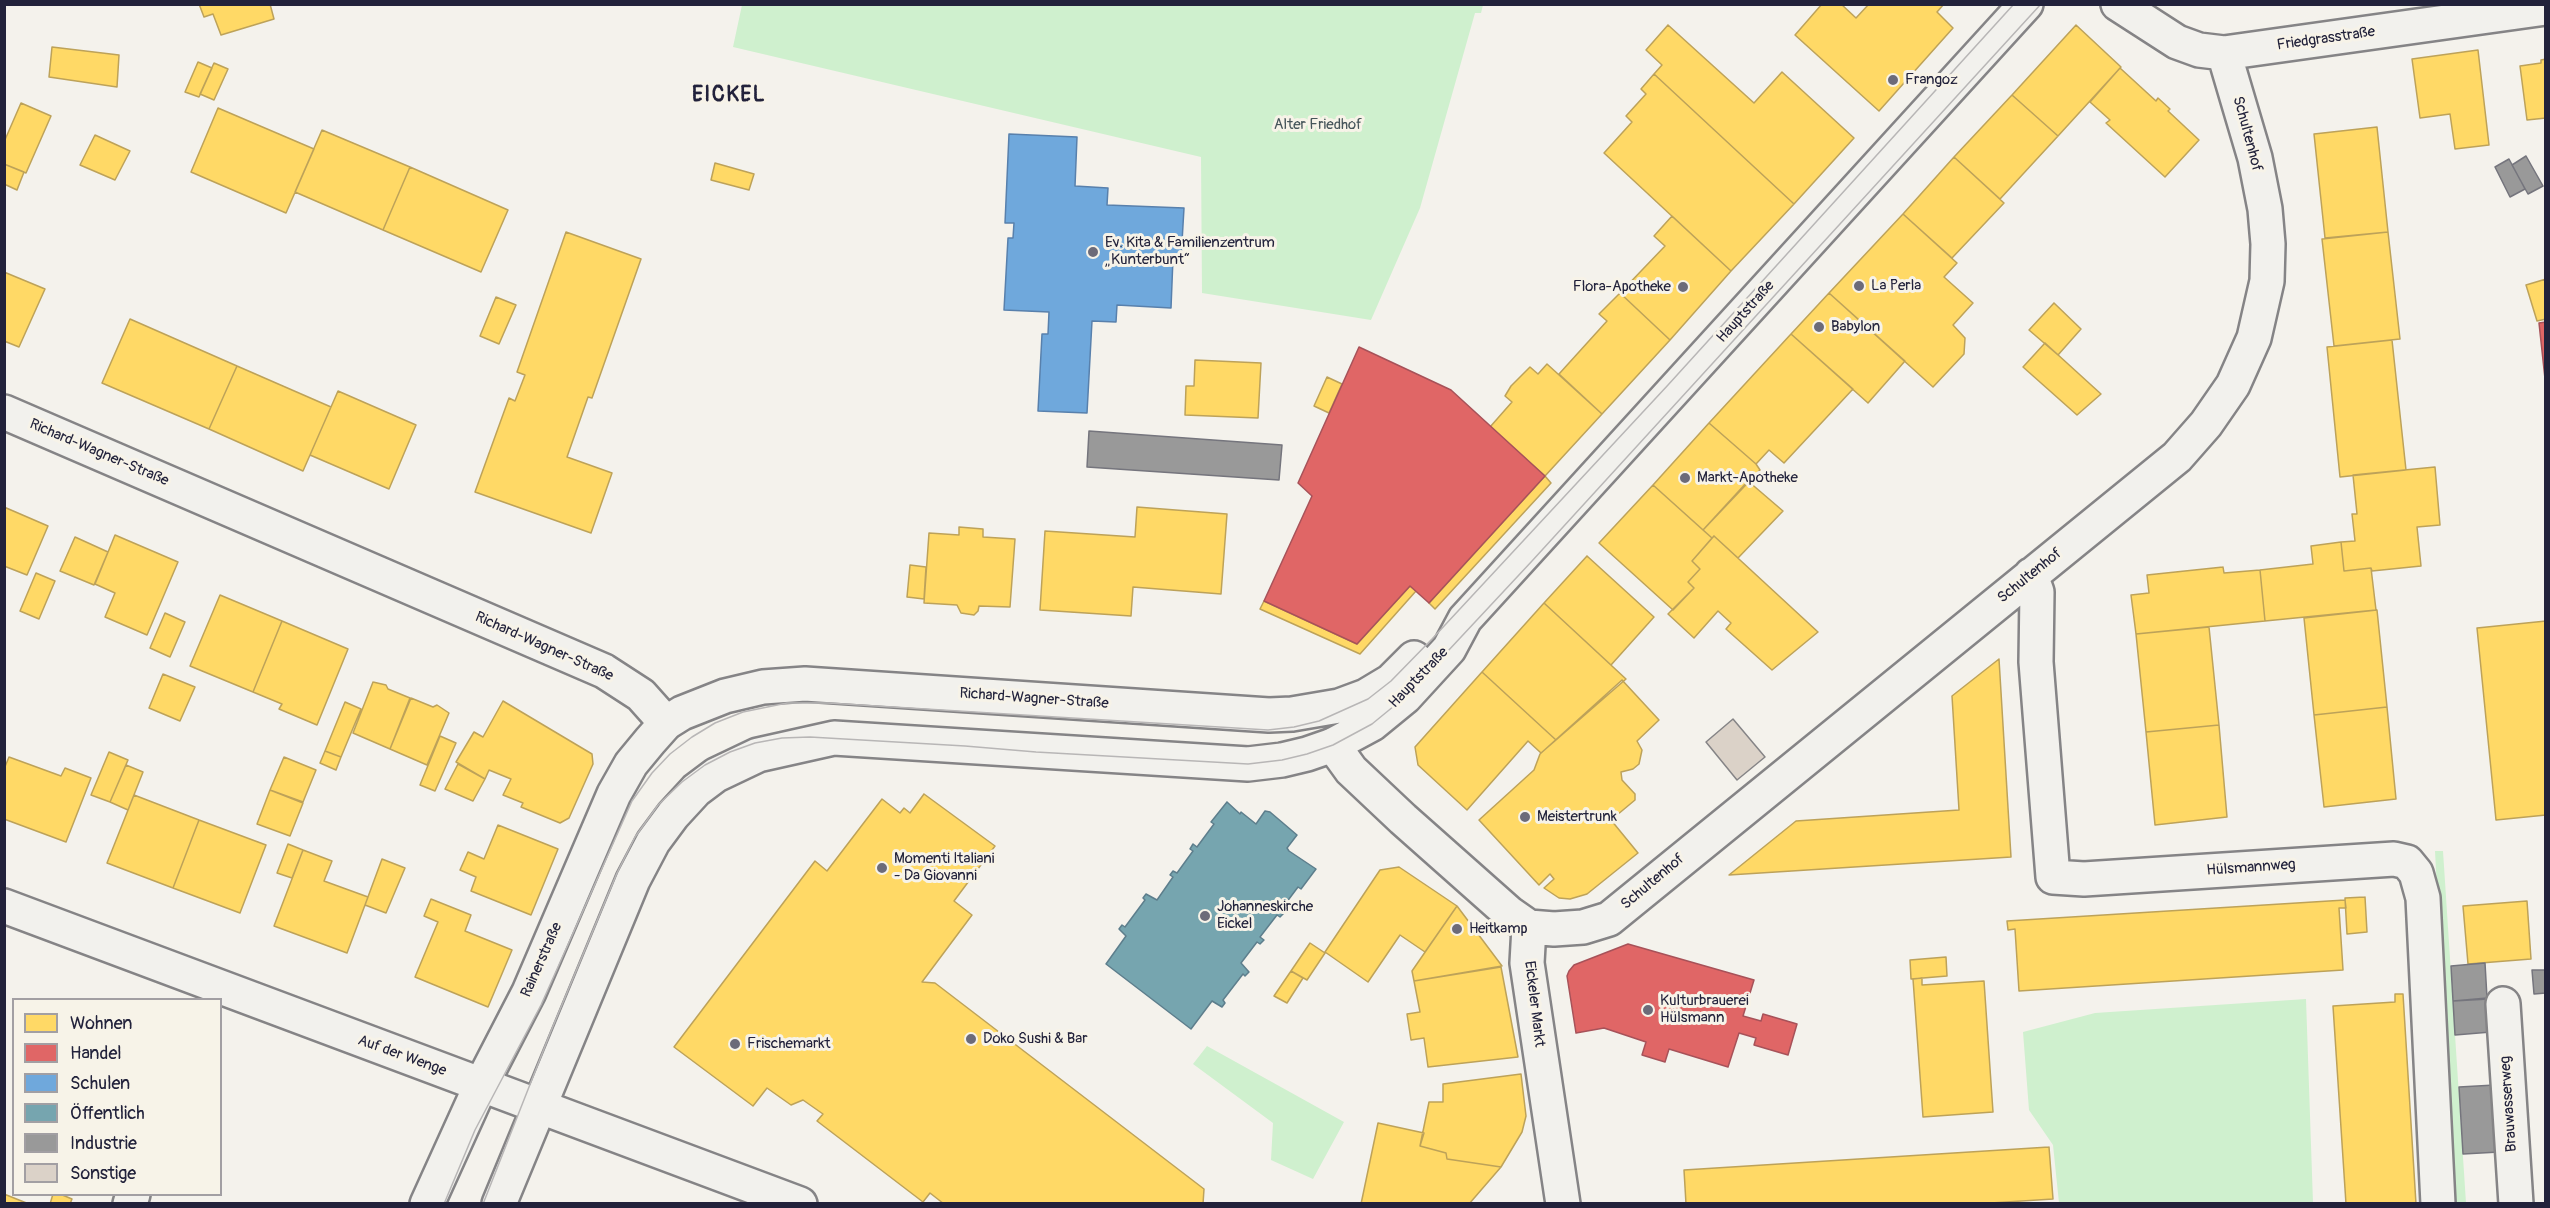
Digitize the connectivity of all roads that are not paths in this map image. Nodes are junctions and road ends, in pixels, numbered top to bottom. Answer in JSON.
{"nodes":[{"id":1,"x":2026,"y":4,"type":"edge"},
{"id":2,"x":2118,"y":4,"type":"edge"},
{"id":3,"x":2546,"y":8,"type":"edge"},
{"id":4,"x":2224,"y":53,"type":"junction"},
{"id":5,"x":4,"y":412,"type":"edge"},
{"id":6,"x":2031,"y":575,"type":"junction"},
{"id":7,"x":1465,"y":619,"type":"junction"},
{"id":8,"x":1316,"y":712,"type":"joint"},
{"id":9,"x":666,"y":723,"type":"junction"},
{"id":10,"x":1333,"y":745,"type":"junction"},
{"id":11,"x":4,"y":906,"type":"edge"},
{"id":12,"x":1529,"y":927,"type":"junction"},
{"id":13,"x":211,"y":993,"type":"edge"},
{"id":14,"x":2503,"y":1004,"type":"dead end"},
{"id":15,"x":481,"y":1085,"type":"junction"},
{"id":16,"x":540,"y":1107,"type":"junction"},
{"id":17,"x":784,"y":1200,"type":"edge"},
{"id":18,"x":427,"y":1203,"type":"edge"},
{"id":19,"x":499,"y":1203,"type":"edge"},
{"id":20,"x":1563,"y":1203,"type":"edge"},
{"id":21,"x":2438,"y":1203,"type":"edge"},
{"id":22,"x":2516,"y":1203,"type":"edge"}],
"edges":[{"from":1,"to":7,"type":"street","name":"Hauptstraße"},
{"from":2,"to":4,"type":"street","name":"Friedgrasstraße"},
{"from":3,"to":4,"type":"street","name":"Friedgrasstraße"},
{"from":4,"to":6,"type":"street","name":"Schultenhof"},
{"from":5,"to":9,"type":"street","name":"Richard-Wagner-Straße"},
{"from":6,"to":12,"type":"street","name":"Schultenhof"},
{"from":6,"to":21,"type":"street","name":"Hülsmannweg"},
{"from":7,"to":8,"type":"street","name":"Hauptstraße"},
{"from":7,"to":10,"type":"street","name":"Hauptstraße"},
{"from":8,"to":9,"type":"street","name":"Richard-Wagner-Straße"},
{"from":9,"to":15,"type":"street","name":"Rainerstraße"},
{"from":10,"to":12,"type":"street"},
{"from":10,"to":16,"type":"street"},
{"from":11,"to":13,"type":"street","name":"Auf der Wenge"},
{"from":12,"to":20,"type":"street","name":"Eickeler Markt"},
{"from":13,"to":15,"type":"street","name":"Auf der Wenge"},
{"from":14,"to":22,"type":"street","name":"Brauwasserweg"},
{"from":15,"to":16,"type":"street","name":"Auf der Wenge"},
{"from":15,"to":18,"type":"street","name":"Rainerstraße"},
{"from":16,"to":17,"type":"street","name":"Auf der Wenge"},
{"from":16,"to":19,"type":"street"}]}
